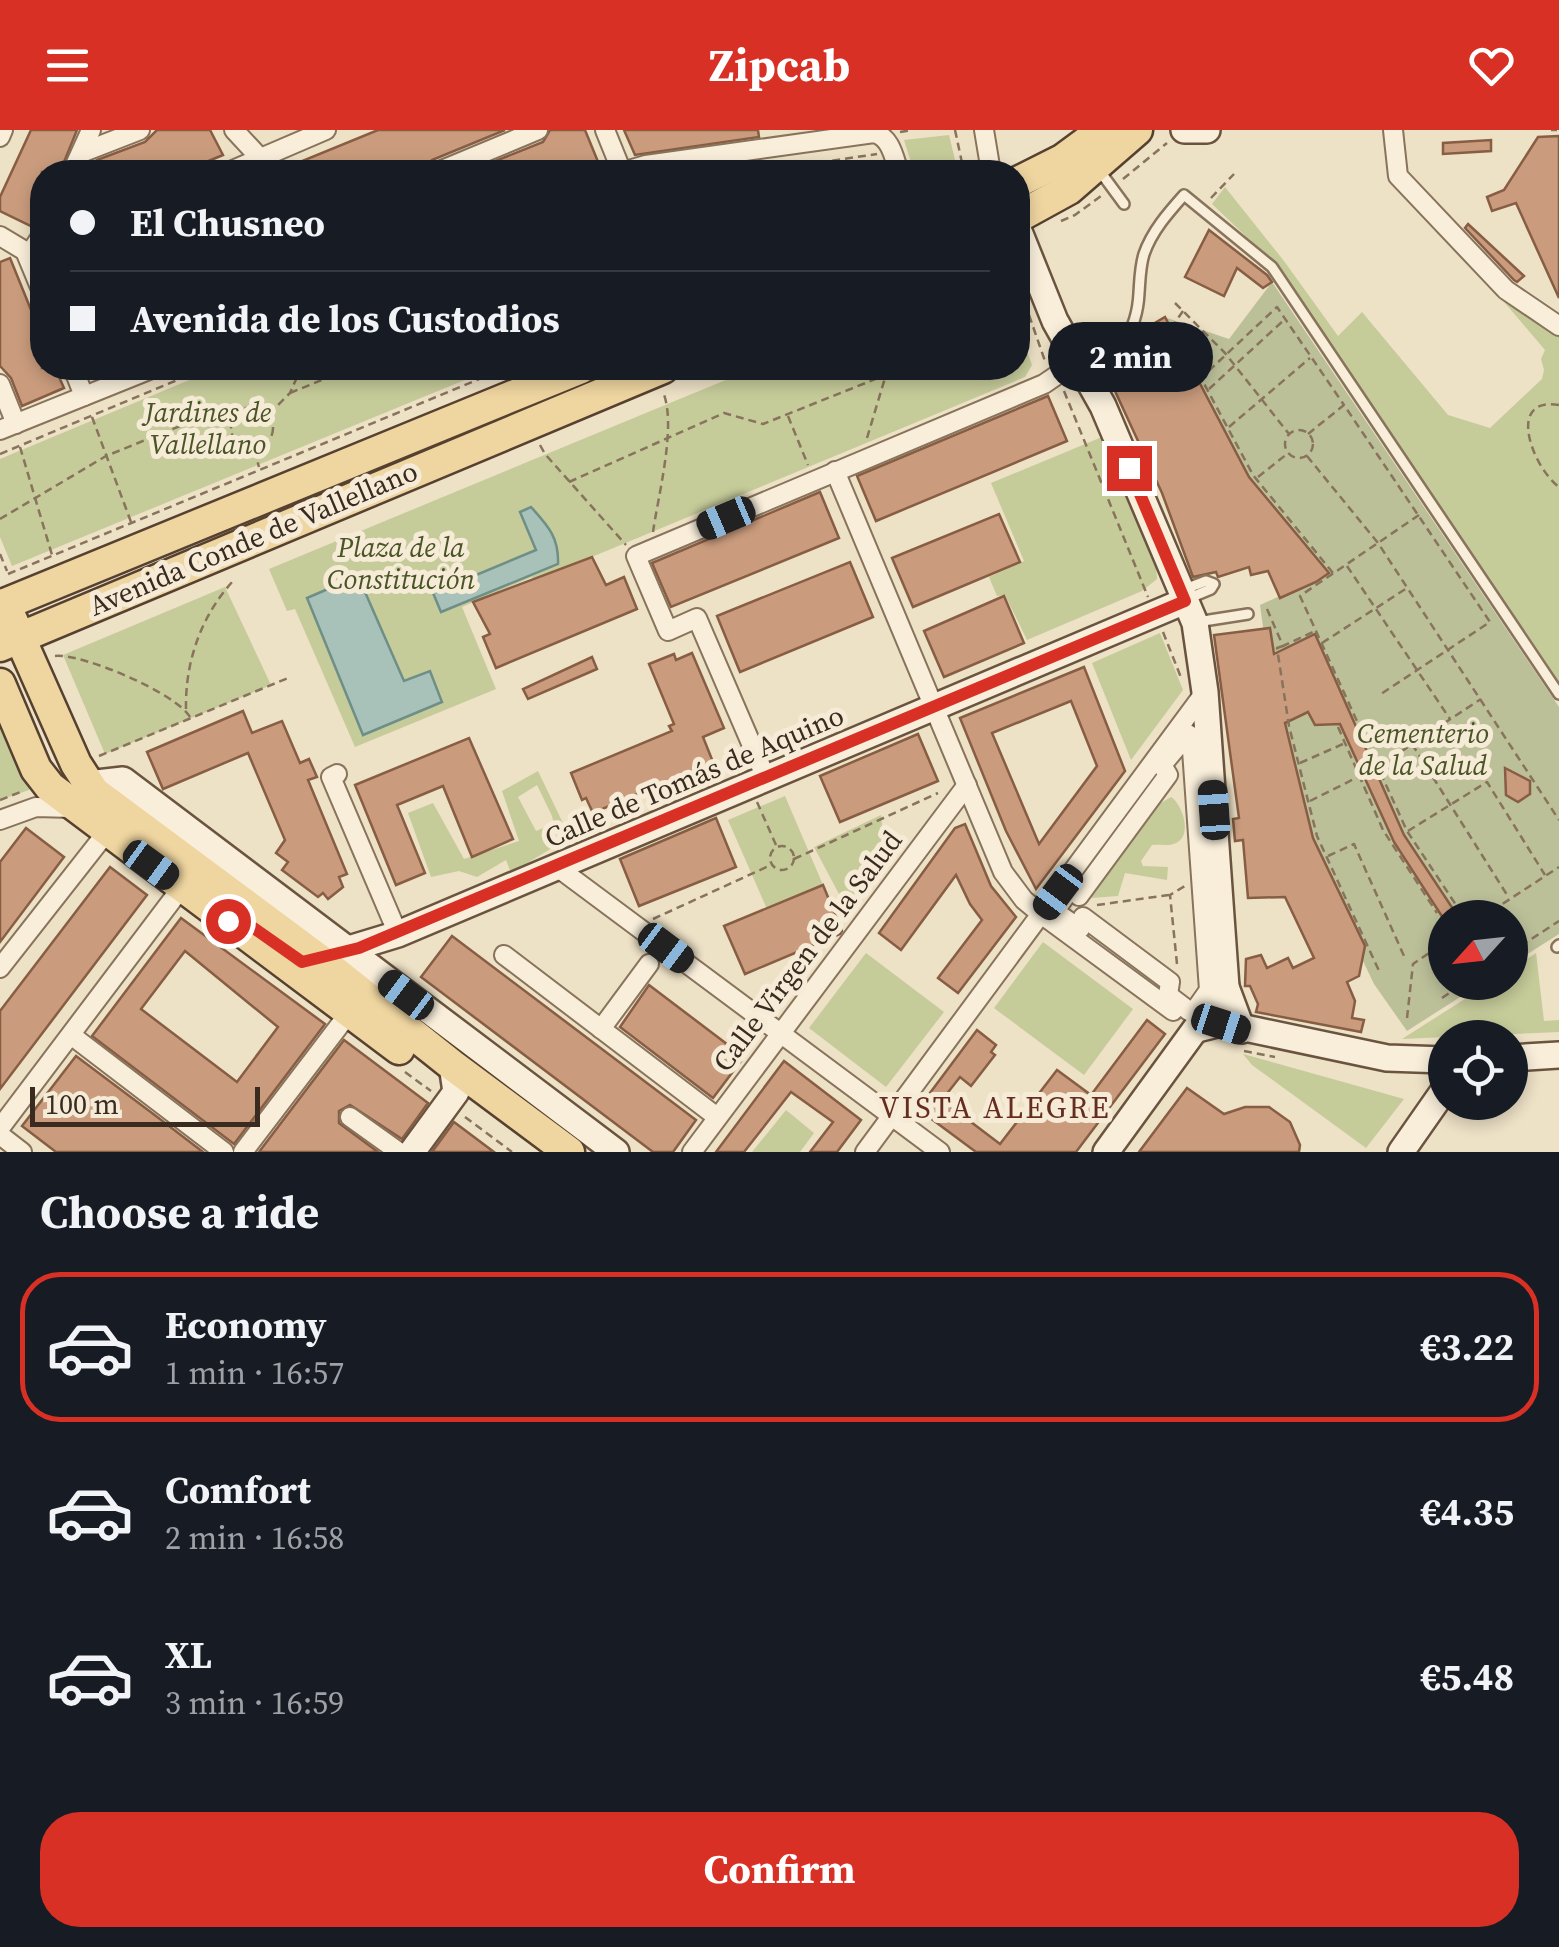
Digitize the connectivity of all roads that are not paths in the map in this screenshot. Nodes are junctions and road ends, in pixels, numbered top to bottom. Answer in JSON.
{"nodes":[{"id":1,"x":92,"y":130,"type":"edge"},
{"id":2,"x":140,"y":130,"type":"edge"},
{"id":3,"x":234,"y":130,"type":"edge"},
{"id":4,"x":326,"y":130,"type":"edge"},
{"id":5,"x":538,"y":130,"type":"edge"},
{"id":6,"x":605,"y":130,"type":"edge"},
{"id":7,"x":984,"y":130,"type":"edge"},
{"id":8,"x":1104,"y":130,"type":"edge"},
{"id":9,"x":1137,"y":130,"type":"edge"},
{"id":10,"x":1184,"y":130,"type":"edge"},
{"id":11,"x":1207,"y":130,"type":"edge"},
{"id":12,"x":1393,"y":130,"type":"edge"},
{"id":13,"x":838,"y":134,"type":"edge"},
{"id":14,"x":81,"y":153,"type":"junction"},
{"id":15,"x":78,"y":160,"type":"edge"},
{"id":16,"x":262,"y":160,"type":"edge"},
{"id":17,"x":275,"y":160,"type":"edge"},
{"id":18,"x":466,"y":160,"type":"edge"},
{"id":19,"x":617,"y":160,"type":"edge"},
{"id":20,"x":677,"y":160,"type":"edge"},
{"id":21,"x":893,"y":160,"type":"edge"},
{"id":22,"x":989,"y":160,"type":"edge"},
{"id":23,"x":1096,"y":166,"type":"junction"},
{"id":24,"x":1030,"y":176,"type":"edge"},
{"id":25,"x":1124,"y":204,"type":"dead end"},
{"id":26,"x":1030,"y":210,"type":"edge"},
{"id":27,"x":0,"y":236,"type":"edge"},
{"id":28,"x":30,"y":251,"type":"edge"},
{"id":29,"x":1030,"y":260,"type":"edge"},
{"id":30,"x":1559,"y":326,"type":"edge"},
{"id":31,"x":1072,"y":370,"type":"junction"},
{"id":32,"x":78,"y":380,"type":"edge"},
{"id":33,"x":124,"y":380,"type":"edge"},
{"id":34,"x":552,"y":380,"type":"edge"},
{"id":35,"x":654,"y":380,"type":"edge"},
{"id":36,"x":0,"y":384,"type":"edge"},
{"id":37,"x":84,"y":396,"type":"junction"},
{"id":38,"x":8,"y":427,"type":"edge"},
{"id":39,"x":835,"y":471,"type":"junction"},
{"id":40,"x":1187,"y":605,"type":"junction"},
{"id":41,"x":5,"y":613,"type":"edge"},
{"id":42,"x":1248,"y":614,"type":"dead end"},
{"id":43,"x":0,"y":684,"type":"edge"},
{"id":44,"x":1559,"y":694,"type":"edge"},
{"id":45,"x":1199,"y":701,"type":"junction"},
{"id":46,"x":934,"y":707,"type":"junction"},
{"id":47,"x":1191,"y":736,"type":"joint"},
{"id":48,"x":338,"y":774,"type":"dead end"},
{"id":49,"x":758,"y":782,"type":"junction"},
{"id":50,"x":88,"y":783,"type":"junction"},
{"id":51,"x":966,"y":783,"type":"junction"},
{"id":52,"x":0,"y":820,"type":"edge"},
{"id":53,"x":99,"y":842,"type":"dead end"},
{"id":54,"x":557,"y":866,"type":"junction"},
{"id":55,"x":182,"y":887,"type":"junction"},
{"id":56,"x":1041,"y":914,"type":"junction"},
{"id":57,"x":228,"y":921,"type":"junction"},
{"id":58,"x":398,"y":934,"type":"junction"},
{"id":59,"x":504,"y":955,"type":"dead end"},
{"id":60,"x":334,"y":956,"type":"junction"},
{"id":61,"x":649,"y":964,"type":"dead end"},
{"id":62,"x":0,"y":968,"type":"edge"},
{"id":63,"x":1226,"y":988,"type":"junction"},
{"id":64,"x":349,"y":1012,"type":"junction"},
{"id":65,"x":601,"y":1029,"type":"junction"},
{"id":66,"x":1197,"y":1029,"type":"junction"},
{"id":67,"x":1242,"y":1030,"type":"junction"},
{"id":68,"x":779,"y":1034,"type":"junction"},
{"id":69,"x":71,"y":1035,"type":"junction"},
{"id":70,"x":1559,"y":1054,"type":"edge"},
{"id":71,"x":1528,"y":1057,"type":"edge"},
{"id":72,"x":1428,"y":1059,"type":"edge"},
{"id":73,"x":454,"y":1079,"type":"junction"},
{"id":74,"x":1428,"y":1113,"type":"edge"},
{"id":75,"x":350,"y":1116,"type":"dead end"},
{"id":76,"x":891,"y":1116,"type":"junction"},
{"id":77,"x":717,"y":1117,"type":"junction"},
{"id":78,"x":0,"y":1132,"type":"edge"},
{"id":79,"x":22,"y":1152,"type":"edge"},
{"id":80,"x":224,"y":1152,"type":"edge"},
{"id":81,"x":243,"y":1152,"type":"edge"},
{"id":82,"x":399,"y":1152,"type":"edge"},
{"id":83,"x":412,"y":1152,"type":"edge"},
{"id":84,"x":536,"y":1152,"type":"edge"},
{"id":85,"x":569,"y":1152,"type":"edge"},
{"id":86,"x":616,"y":1152,"type":"edge"},
{"id":87,"x":692,"y":1152,"type":"edge"},
{"id":88,"x":864,"y":1152,"type":"edge"},
{"id":89,"x":940,"y":1152,"type":"edge"},
{"id":90,"x":1106,"y":1152,"type":"edge"},
{"id":91,"x":1401,"y":1152,"type":"edge"}],
"edges":[{"from":1,"to":14,"type":"street"},
{"from":2,"to":14,"type":"street"},
{"from":3,"to":16,"type":"street"},
{"from":4,"to":17,"type":"street"},
{"from":5,"to":18,"type":"street"},
{"from":6,"to":19,"type":"street"},
{"from":7,"to":22,"type":"street"},
{"from":8,"to":24,"type":"main road"},
{"from":9,"to":23,"type":"main road"},
{"from":10,"to":11,"type":"street"},
{"from":12,"to":30,"type":"street"},
{"from":13,"to":20,"type":"street"},
{"from":13,"to":21,"type":"street"},
{"from":14,"to":15,"type":"street"},
{"from":23,"to":25,"type":"lane"},
{"from":23,"to":26,"type":"main road"},
{"from":27,"to":28,"type":"street"},
{"from":29,"to":31,"type":"street"},
{"from":31,"to":39,"type":"street"},
{"from":31,"to":40,"type":"street"},
{"from":31,"to":44,"type":"lane"},
{"from":32,"to":37,"type":"street"},
{"from":33,"to":37,"type":"street"},
{"from":34,"to":41,"type":"main road","name":"Avenida Conde de Vallellano"},
{"from":35,"to":41,"type":"main road","name":"Avenida Conde de Vallellano"},
{"from":36,"to":38,"type":"street"},
{"from":37,"to":38,"type":"street"},
{"from":39,"to":46,"type":"street"},
{"from":39,"to":49,"type":"street"},
{"from":40,"to":42,"type":"lane"},
{"from":40,"to":45,"type":"street"},
{"from":40,"to":46,"type":"street","name":"Calle de Tomás de Aquino"},
{"from":41,"to":50,"type":"main road"},
{"from":43,"to":50,"type":"main road"},
{"from":45,"to":56,"type":"street"},
{"from":45,"to":63,"type":"street"},
{"from":46,"to":49,"type":"street","name":"Calle de Tomás de Aquino"},
{"from":46,"to":51,"type":"street"},
{"from":47,"to":47,"type":"street"},
{"from":48,"to":58,"type":"street"},
{"from":49,"to":54,"type":"street","name":"Calle de Tomás de Aquino"},
{"from":50,"to":52,"type":"street"},
{"from":50,"to":55,"type":"main road"},
{"from":50,"to":60,"type":"main road"},
{"from":51,"to":56,"type":"street"},
{"from":51,"to":68,"type":"street","name":"Calle Virgen de la Salud"},
{"from":53,"to":62,"type":"street"},
{"from":54,"to":58,"type":"street","name":"Calle de Tomás de Aquino"},
{"from":54,"to":68,"type":"street"},
{"from":55,"to":57,"type":"main road"},
{"from":55,"to":69,"type":"street"},
{"from":56,"to":66,"type":"street"},
{"from":56,"to":76,"type":"street"},
{"from":57,"to":60,"type":"street"},
{"from":57,"to":64,"type":"main road"},
{"from":58,"to":60,"type":"street","name":"Calle de Tomás de Aquino"},
{"from":59,"to":65,"type":"street"},
{"from":60,"to":73,"type":"main road"},
{"from":60,"to":86,"type":"street"},
{"from":61,"to":65,"type":"street"},
{"from":63,"to":66,"type":"street"},
{"from":63,"to":67,"type":"street"},
{"from":64,"to":73,"type":"main road"},
{"from":64,"to":81,"type":"street"},
{"from":65,"to":77,"type":"street"},
{"from":66,"to":67,"type":"street"},
{"from":66,"to":90,"type":"street"},
{"from":67,"to":72,"type":"street"},
{"from":68,"to":76,"type":"street"},
{"from":68,"to":77,"type":"street","name":"Calle Virgen de la Salud"},
{"from":69,"to":78,"type":"street"},
{"from":69,"to":80,"type":"street"},
{"from":70,"to":71,"type":"street"},
{"from":73,"to":83,"type":"street"},
{"from":73,"to":84,"type":"main road"},
{"from":73,"to":85,"type":"main road"},
{"from":74,"to":91,"type":"street"},
{"from":75,"to":82,"type":"street"},
{"from":76,"to":88,"type":"street"},
{"from":76,"to":89,"type":"street"},
{"from":77,"to":87,"type":"street","name":"Calle Virgen de la Salud"},
{"from":78,"to":79,"type":"street"}]}
